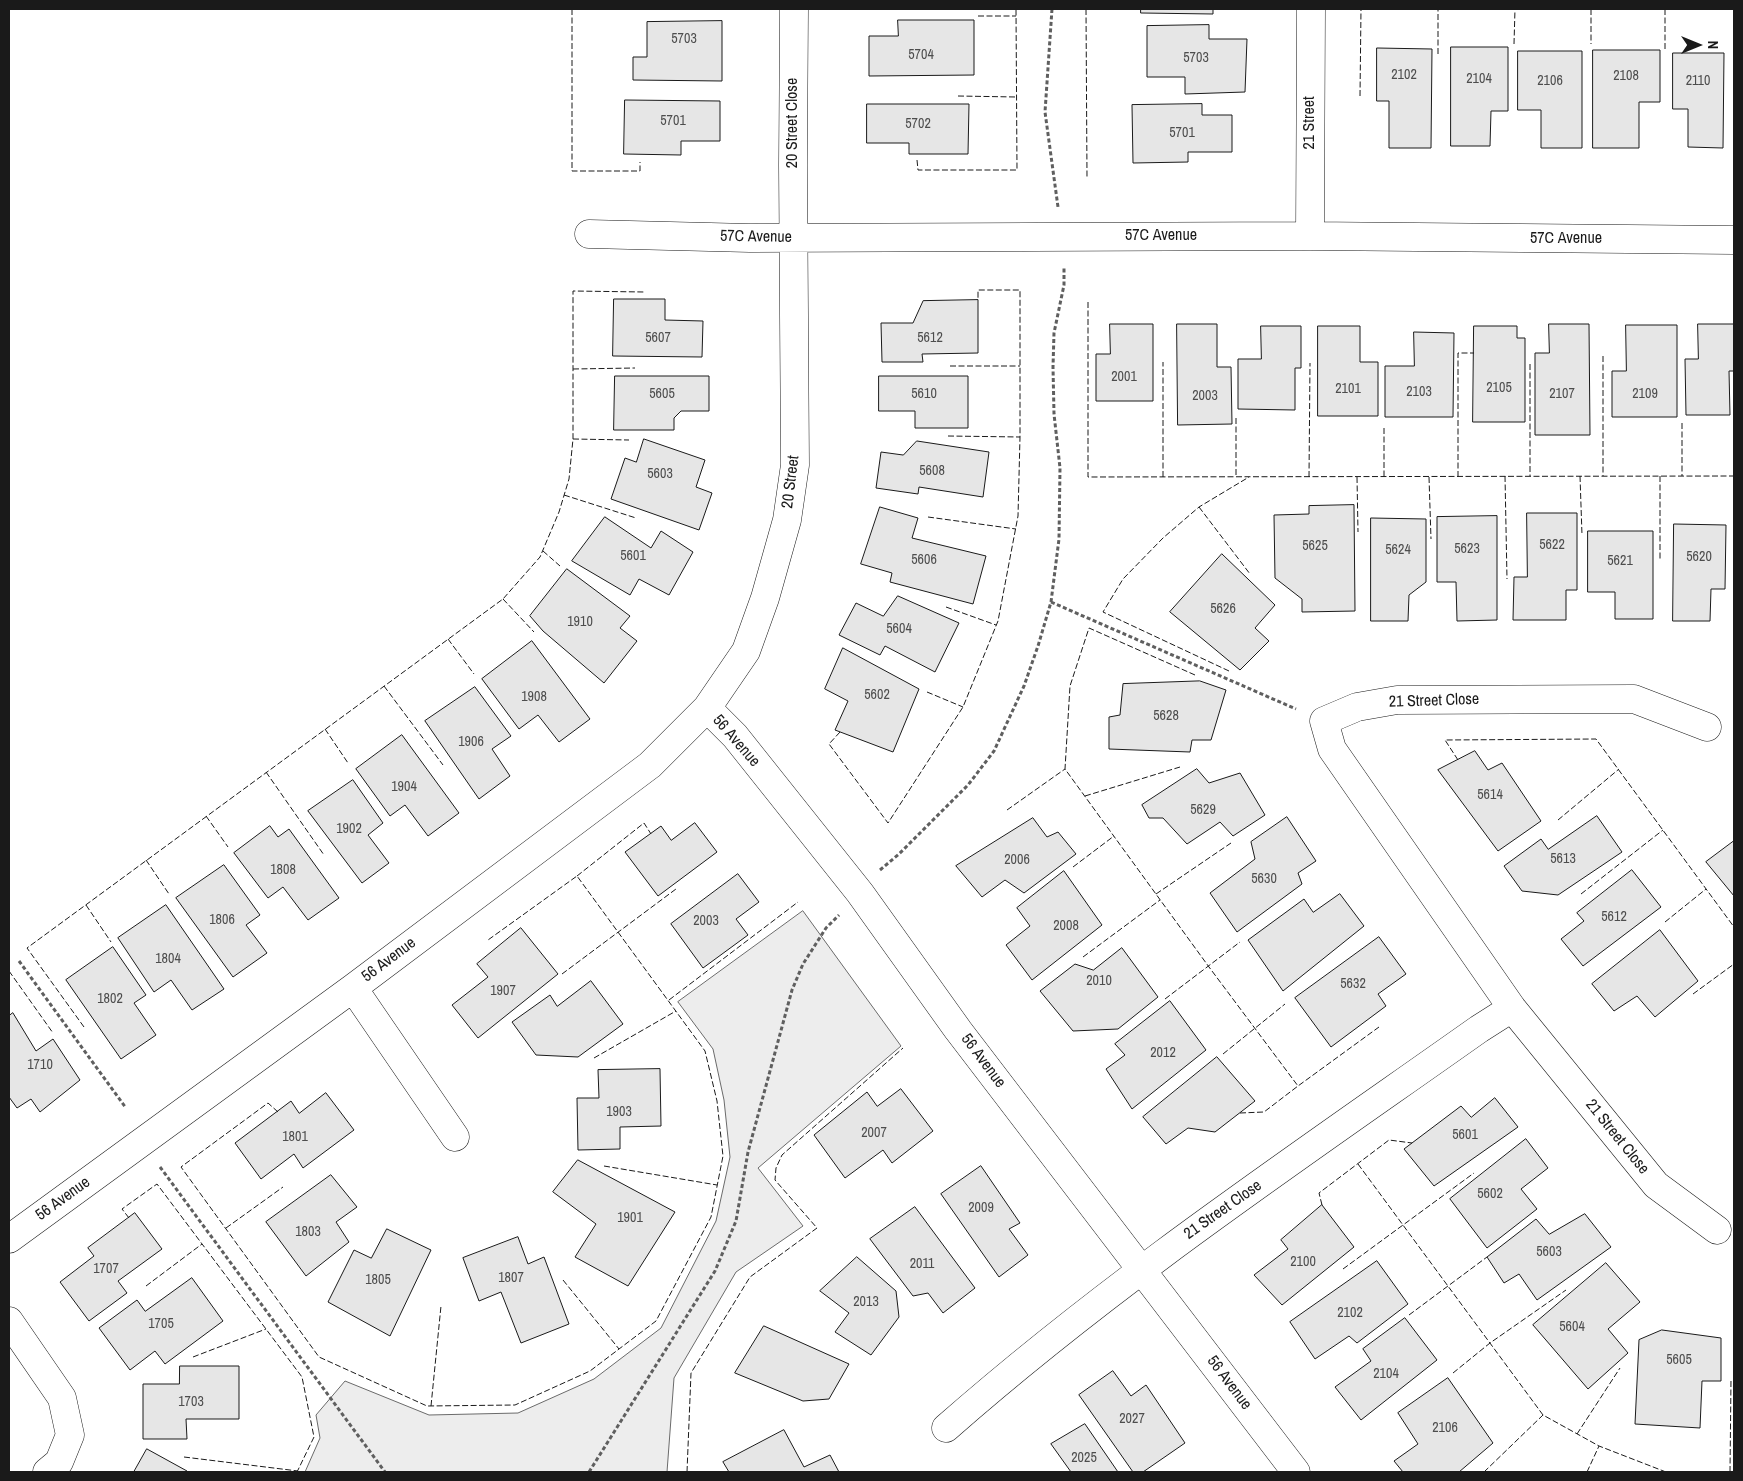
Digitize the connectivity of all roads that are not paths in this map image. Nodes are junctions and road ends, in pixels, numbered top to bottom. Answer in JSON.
{"nodes":[{"id":1,"x":794,"y":9,"type":"edge"},
{"id":2,"x":1311,"y":9,"type":"edge"},
{"id":3,"x":589,"y":234,"type":"dead end"},
{"id":4,"x":1310,"y":236,"type":"junction"},
{"id":5,"x":793,"y":238,"type":"junction"},
{"id":6,"x":1734,"y":240,"type":"edge"},
{"id":7,"x":707,"y":708,"type":"junction"},
{"id":8,"x":1707,"y":727,"type":"dead end"},
{"id":9,"x":353,"y":988,"type":"junction"},
{"id":10,"x":1512,"y":1008,"type":"junction"},
{"id":11,"x":455,"y":1137,"type":"dead end"},
{"id":12,"x":1717,"y":1230,"type":"dead end"},
{"id":13,"x":9,"y":1239,"type":"edge"},
{"id":14,"x":1142,"y":1271,"type":"junction"},
{"id":15,"x":9,"y":1321,"type":"edge"},
{"id":16,"x":946,"y":1428,"type":"dead end"},
{"id":17,"x":48,"y":1472,"type":"edge"},
{"id":18,"x":1296,"y":1472,"type":"edge"}],
"edges":[{"from":1,"to":5,"type":"street","name":"20 Street Close"},
{"from":2,"to":4,"type":"street","name":"21 Street"},
{"from":3,"to":5,"type":"street","name":"57C Avenue"},
{"from":4,"to":5,"type":"street","name":"57C Avenue"},
{"from":4,"to":6,"type":"street","name":"57C Avenue"},
{"from":5,"to":7,"type":"street","name":"20 Street"},
{"from":7,"to":9,"type":"street","name":"56 Avenue"},
{"from":7,"to":14,"type":"street","name":"56 Avenue"},
{"from":8,"to":10,"type":"street","name":"21 Street Close"},
{"from":9,"to":11,"type":"street"},
{"from":9,"to":13,"type":"street","name":"56 Avenue"},
{"from":10,"to":12,"type":"street","name":"21 Street Close"},
{"from":10,"to":14,"type":"street","name":"21 Street Close"},
{"from":14,"to":16,"type":"street","name":"21 Street Close"},
{"from":14,"to":18,"type":"street","name":"56 Avenue"},
{"from":15,"to":17,"type":"street"}]}
